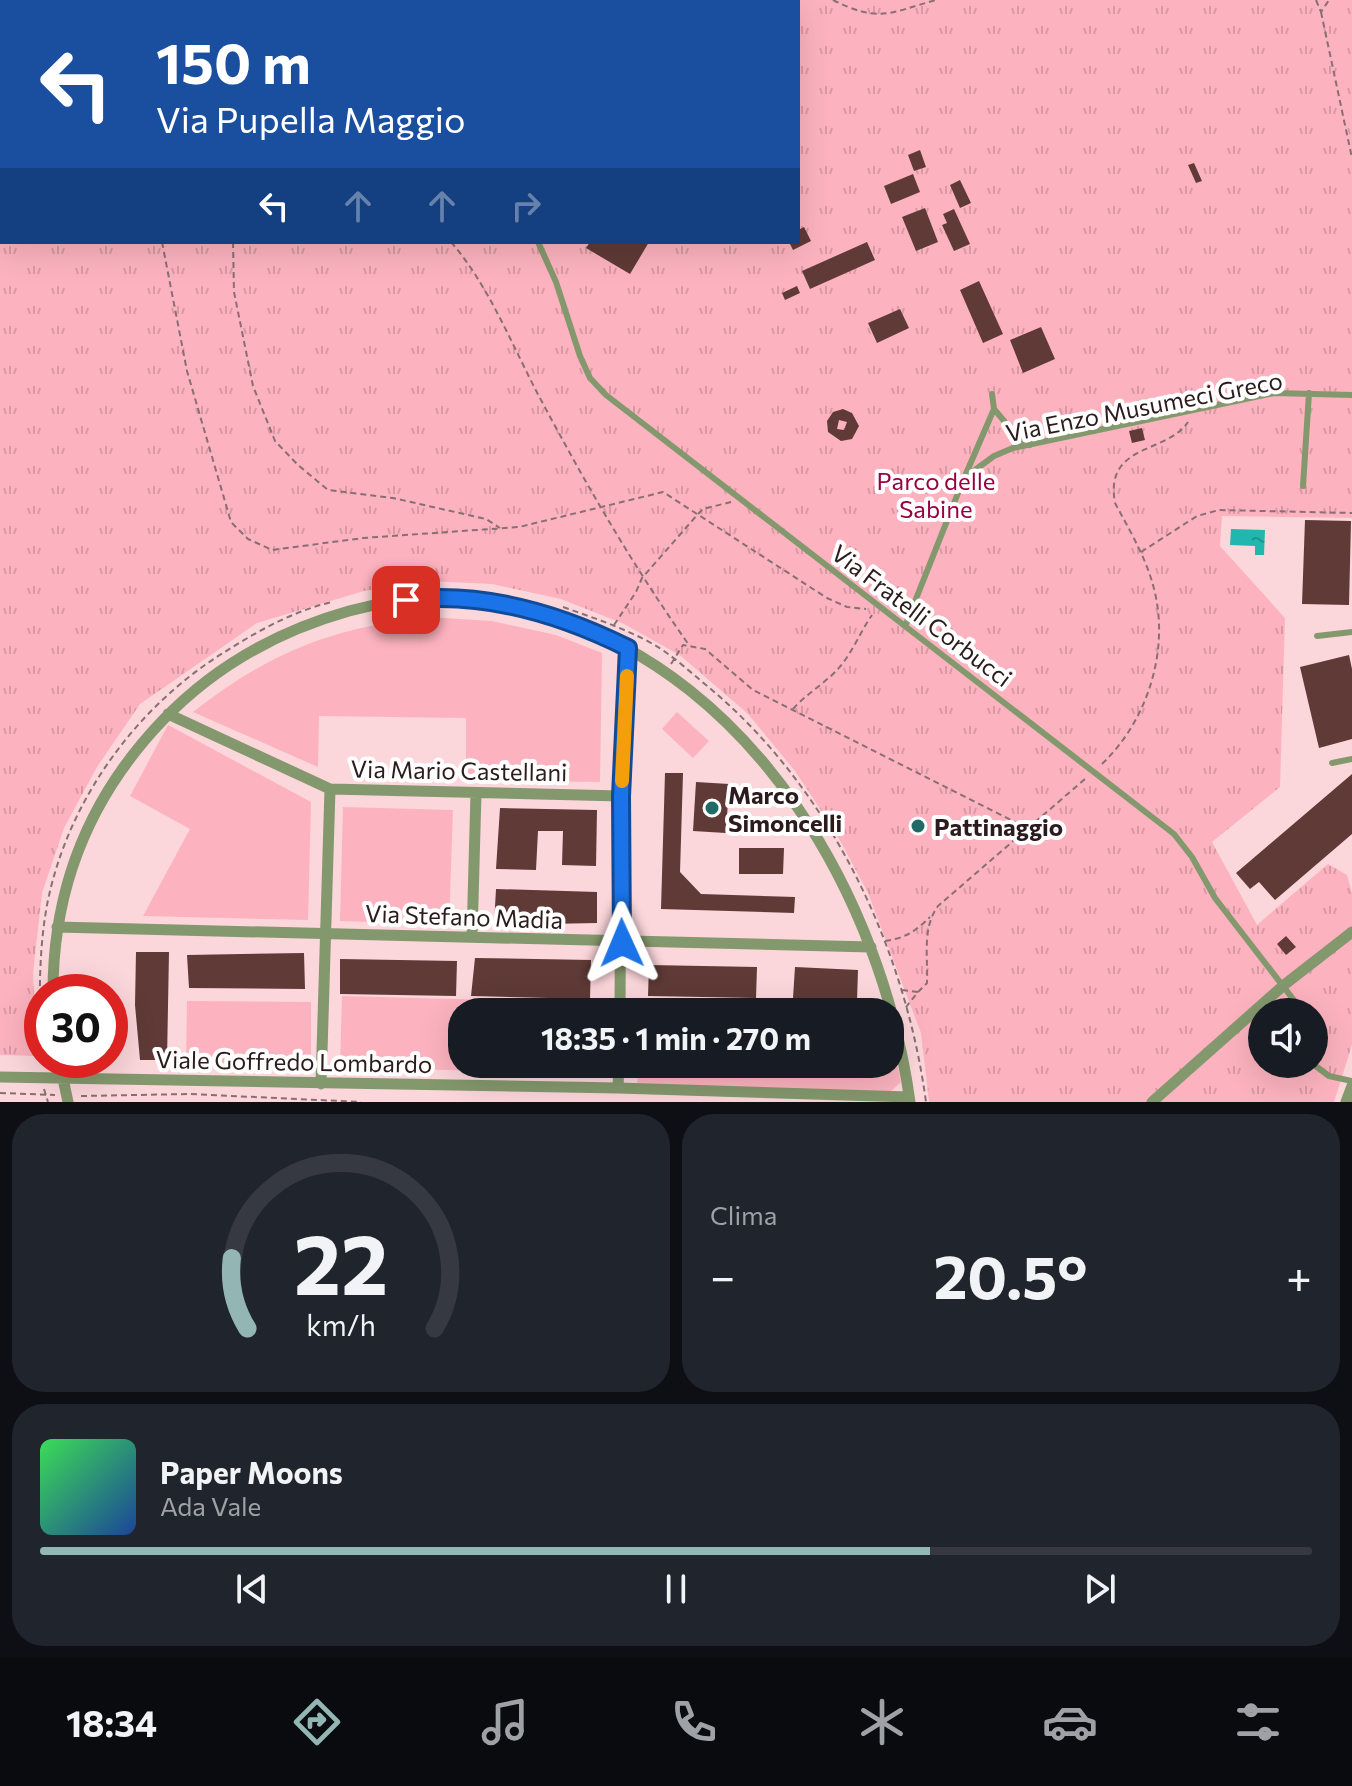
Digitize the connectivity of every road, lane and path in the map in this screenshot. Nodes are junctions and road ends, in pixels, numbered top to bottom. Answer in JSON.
{"nodes":[{"id":1,"x":833,"y":0,"type":"edge"},
{"id":2,"x":936,"y":0,"type":"edge"},
{"id":3,"x":1316,"y":0,"type":"edge"},
{"id":4,"x":1329,"y":0,"type":"edge"},
{"id":5,"x":1321,"y":12,"type":"junction"},
{"id":6,"x":1352,"y":158,"type":"edge"},
{"id":7,"x":162,"y":244,"type":"edge"},
{"id":8,"x":233,"y":244,"type":"edge"},
{"id":9,"x":452,"y":244,"type":"edge"},
{"id":10,"x":539,"y":244,"type":"edge"},
{"id":11,"x":1309,"y":393,"type":"junction"},
{"id":12,"x":992,"y":394,"type":"dead end"},
{"id":13,"x":1352,"y":395,"type":"edge"},
{"id":14,"x":994,"y":409,"type":"junction"},
{"id":15,"x":1189,"y":411,"type":"junction"},
{"id":16,"x":1030,"y":445,"type":"junction"},
{"id":17,"x":964,"y":478,"type":"junction"},
{"id":18,"x":1303,"y":486,"type":"dead end"},
{"id":19,"x":739,"y":497,"type":"junction"},
{"id":20,"x":598,"y":507,"type":"junction"},
{"id":21,"x":1352,"y":513,"type":"edge"},
{"id":22,"x":698,"y":514,"type":"junction"},
{"id":23,"x":502,"y":529,"type":"junction"},
{"id":24,"x":1140,"y":552,"type":"junction"},
{"id":25,"x":642,"y":578,"type":"junction"},
{"id":26,"x":337,"y":601,"type":"dead end"},
{"id":27,"x":561,"y":606,"type":"dead end"},
{"id":28,"x":879,"y":608,"type":"junction"},
{"id":29,"x":906,"y":624,"type":"junction"},
{"id":30,"x":614,"y":625,"type":"junction"},
{"id":31,"x":1352,"y":632,"type":"edge"},
{"id":32,"x":1317,"y":636,"type":"dead end"},
{"id":33,"x":689,"y":645,"type":"junction"},
{"id":34,"x":628,"y":648,"type":"junction"},
{"id":35,"x":674,"y":659,"type":"junction"},
{"id":36,"x":666,"y":672,"type":"junction"},
{"id":37,"x":792,"y":710,"type":"junction"},
{"id":38,"x":168,"y":714,"type":"junction"},
{"id":39,"x":1352,"y":759,"type":"edge"},
{"id":40,"x":1332,"y":763,"type":"dead end"},
{"id":41,"x":1094,"y":771,"type":"junction"},
{"id":42,"x":330,"y":789,"type":"junction"},
{"id":43,"x":476,"y":793,"type":"junction"},
{"id":44,"x":621,"y":796,"type":"junction"},
{"id":45,"x":1026,"y":828,"type":"junction"},
{"id":46,"x":931,"y":916,"type":"junction"},
{"id":47,"x":57,"y":927,"type":"junction"},
{"id":48,"x":1352,"y":932,"type":"edge"},
{"id":49,"x":324,"y":934,"type":"junction"},
{"id":50,"x":472,"y":937,"type":"junction"},
{"id":51,"x":884,"y":941,"type":"junction"},
{"id":52,"x":622,"y":943,"type":"junction"},
{"id":53,"x":871,"y":947,"type":"junction"},
{"id":54,"x":40,"y":974,"type":"edge"},
{"id":55,"x":54,"y":974,"type":"edge"},
{"id":56,"x":1284,"y":985,"type":"junction"},
{"id":57,"x":901,"y":990,"type":"junction"},
{"id":58,"x":918,"y":992,"type":"junction"},
{"id":59,"x":620,"y":998,"type":"edge"},
{"id":60,"x":1293,"y":998,"type":"edge"},
{"id":61,"x":906,"y":1007,"type":"junction"},
{"id":62,"x":1328,"y":1075,"type":"edge"},
{"id":63,"x":0,"y":1077,"type":"edge"},
{"id":64,"x":618,"y":1078,"type":"edge"},
{"id":65,"x":61,"y":1079,"type":"junction"},
{"id":66,"x":321,"y":1084,"type":"junction"},
{"id":67,"x":1352,"y":1084,"type":"edge"},
{"id":68,"x":618,"y":1088,"type":"junction"},
{"id":69,"x":0,"y":1093,"type":"edge"},
{"id":70,"x":67,"y":1099,"type":"edge"},
{"id":71,"x":910,"y":1100,"type":"edge"},
{"id":72,"x":299,"y":1101,"type":"edge"},
{"id":73,"x":361,"y":1102,"type":"edge"},
{"id":74,"x":926,"y":1102,"type":"edge"},
{"id":75,"x":1152,"y":1102,"type":"edge"},
{"id":76,"x":1346,"y":1102,"type":"edge"}],
"edges":[{"from":1,"to":2,"type":"path"},
{"from":3,"to":5,"type":"path"},
{"from":4,"to":5,"type":"path"},
{"from":5,"to":6,"type":"path"},
{"from":7,"to":23,"type":"path"},
{"from":8,"to":23,"type":"path"},
{"from":9,"to":20,"type":"path"},
{"from":10,"to":19,"type":"lane","name":"Via Fratelli Corbucci"},
{"from":11,"to":13,"type":"lane","name":"Via Enzo Musumeci Greco"},
{"from":11,"to":15,"type":"lane","name":"Via Enzo Musumeci Greco"},
{"from":11,"to":18,"type":"lane"},
{"from":12,"to":14,"type":"lane"},
{"from":14,"to":16,"type":"lane"},
{"from":14,"to":17,"type":"lane"},
{"from":15,"to":16,"type":"lane","name":"Via Enzo Musumeci Greco"},
{"from":15,"to":24,"type":"path"},
{"from":16,"to":17,"type":"lane","name":"Via Enzo Musumeci Greco"},
{"from":17,"to":29,"type":"lane"},
{"from":19,"to":22,"type":"path"},
{"from":19,"to":28,"type":"lane","name":"Via Fratelli Corbucci"},
{"from":20,"to":22,"type":"path"},
{"from":20,"to":23,"type":"path"},
{"from":20,"to":25,"type":"path"},
{"from":21,"to":24,"type":"path"},
{"from":22,"to":25,"type":"path"},
{"from":22,"to":28,"type":"path"},
{"from":24,"to":41,"type":"path"},
{"from":25,"to":30,"type":"path"},
{"from":25,"to":33,"type":"path"},
{"from":26,"to":54,"type":"path"},
{"from":27,"to":30,"type":"path"},
{"from":28,"to":29,"type":"lane","name":"Via Fratelli Corbucci"},
{"from":28,"to":37,"type":"path"},
{"from":29,"to":41,"type":"lane","name":"Via Fratelli Corbucci"},
{"from":30,"to":35,"type":"path"},
{"from":31,"to":32,"type":"lane"},
{"from":33,"to":35,"type":"path"},
{"from":33,"to":37,"type":"path"},
{"from":34,"to":36,"type":"street"},
{"from":34,"to":38,"type":"street"},
{"from":34,"to":44,"type":"street"},
{"from":35,"to":36,"type":"path"},
{"from":35,"to":51,"type":"path"},
{"from":36,"to":53,"type":"street"},
{"from":37,"to":45,"type":"path"},
{"from":38,"to":42,"type":"street","name":"Via Mario Castellani"},
{"from":38,"to":47,"type":"street"},
{"from":39,"to":40,"type":"lane"},
{"from":41,"to":45,"type":"path"},
{"from":41,"to":56,"type":"lane","name":"Via Fratelli Corbucci"},
{"from":42,"to":43,"type":"street","name":"Via Mario Castellani"},
{"from":42,"to":49,"type":"street"},
{"from":43,"to":44,"type":"street","name":"Via Mario Castellani"},
{"from":43,"to":50,"type":"street"},
{"from":44,"to":52,"type":"street"},
{"from":45,"to":46,"type":"path"},
{"from":46,"to":51,"type":"path"},
{"from":46,"to":58,"type":"path"},
{"from":47,"to":49,"type":"street","name":"Via Stefano Madia"},
{"from":47,"to":55,"type":"street"},
{"from":48,"to":56,"type":"street"},
{"from":49,"to":50,"type":"street","name":"Via Stefano Madia"},
{"from":49,"to":66,"type":"street"},
{"from":50,"to":52,"type":"street","name":"Via Stefano Madia"},
{"from":51,"to":57,"type":"path"},
{"from":52,"to":53,"type":"street","name":"Via Stefano Madia"},
{"from":52,"to":59,"type":"street"},
{"from":53,"to":71,"type":"street"},
{"from":56,"to":60,"type":"lane","name":"Via Fratelli Corbucci"},
{"from":56,"to":75,"type":"street"},
{"from":57,"to":58,"type":"path"},
{"from":57,"to":61,"type":"path"},
{"from":58,"to":61,"type":"path"},
{"from":61,"to":74,"type":"path"},
{"from":62,"to":67,"type":"lane"},
{"from":63,"to":65,"type":"street","name":"Viale Goffredo Lombardo"},
{"from":64,"to":68,"type":"street"},
{"from":65,"to":66,"type":"street","name":"Viale Goffredo Lombardo"},
{"from":65,"to":70,"type":"street"},
{"from":66,"to":68,"type":"street","name":"Viale Goffredo Lombardo"},
{"from":67,"to":76,"type":"street"},
{"from":68,"to":71,"type":"street","name":"Viale Goffredo Lombardo"},
{"from":69,"to":70,"type":"path"},
{"from":70,"to":72,"type":"path"},
{"from":72,"to":73,"type":"path"}]}
